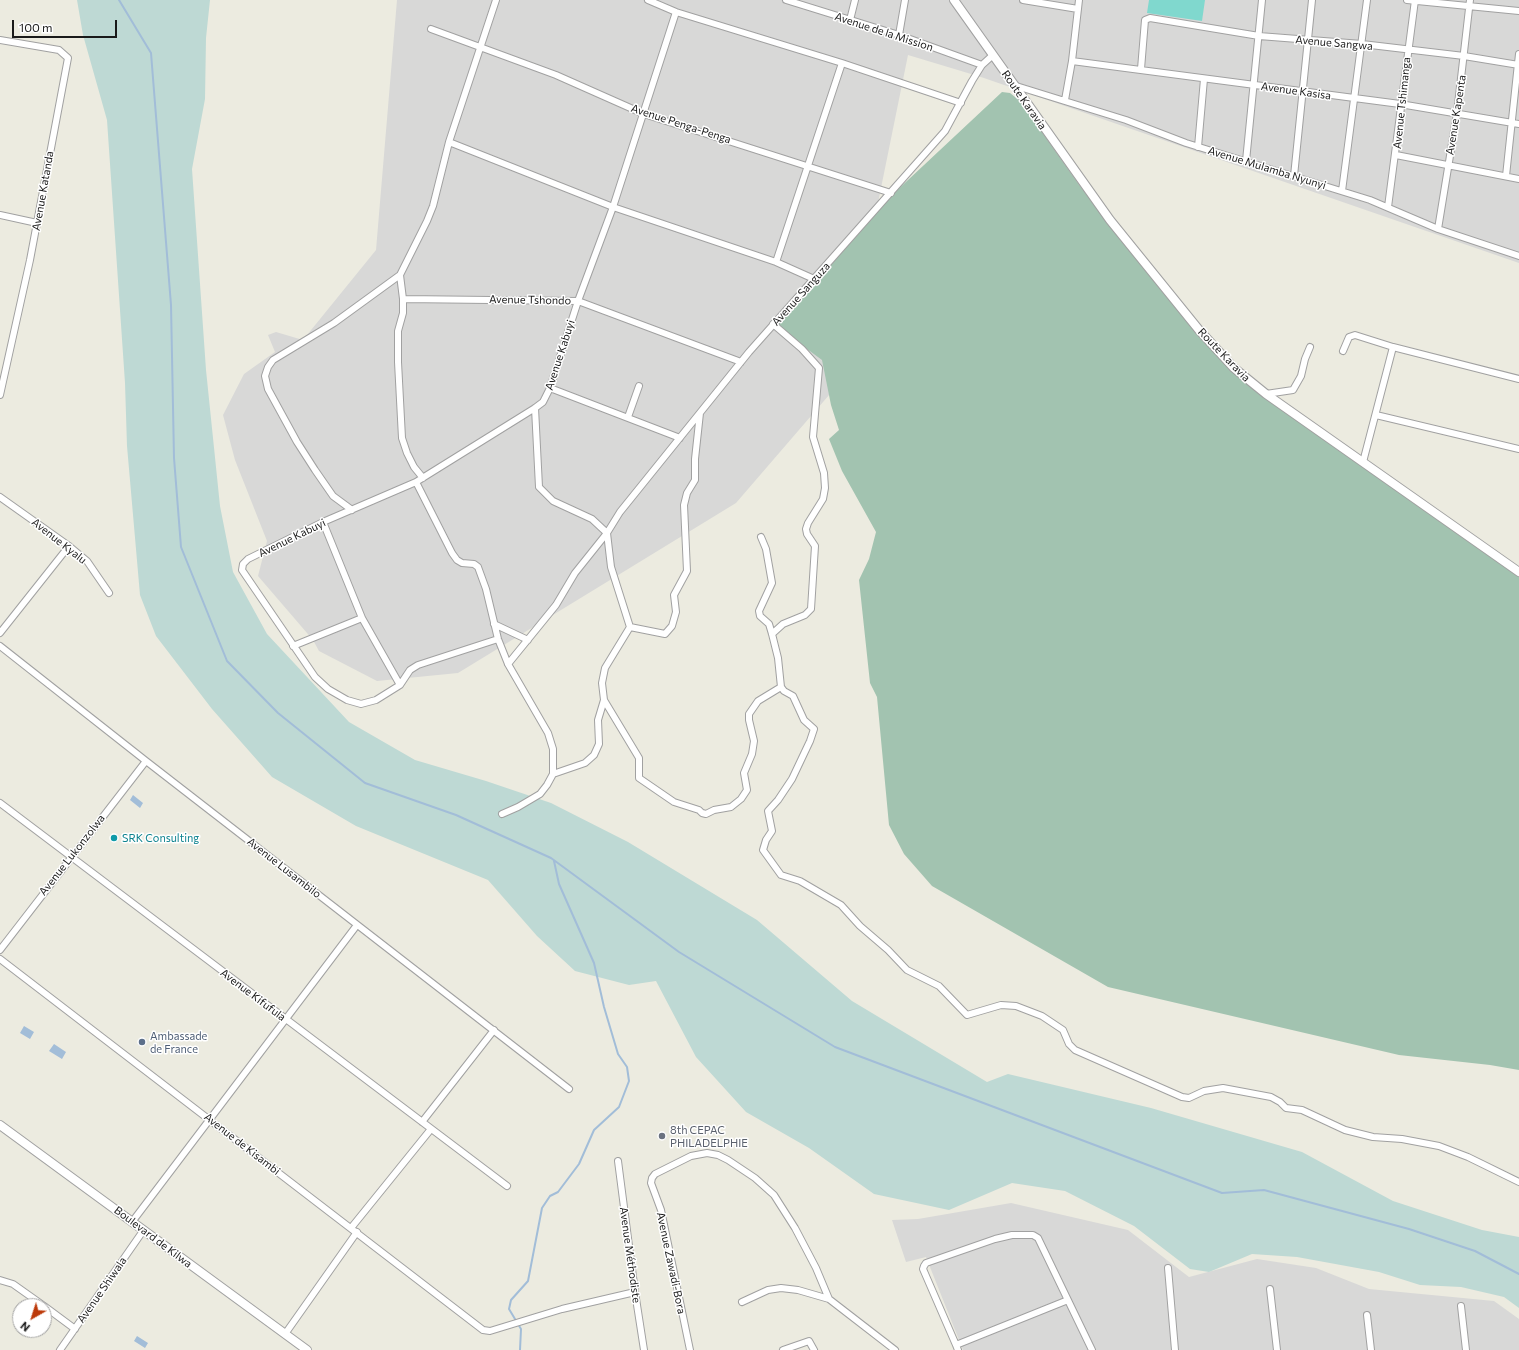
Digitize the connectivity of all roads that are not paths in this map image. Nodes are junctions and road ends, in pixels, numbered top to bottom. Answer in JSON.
{"nodes":[{"id":1,"x":496,"y":0,"type":"edge"},
{"id":2,"x":648,"y":0,"type":"edge"},
{"id":3,"x":786,"y":0,"type":"edge"},
{"id":4,"x":855,"y":0,"type":"edge"},
{"id":5,"x":905,"y":0,"type":"edge"},
{"id":6,"x":954,"y":0,"type":"edge"},
{"id":7,"x":1023,"y":0,"type":"edge"},
{"id":8,"x":1079,"y":0,"type":"edge"},
{"id":9,"x":1262,"y":0,"type":"edge"},
{"id":10,"x":1312,"y":0,"type":"edge"},
{"id":11,"x":1367,"y":0,"type":"edge"},
{"id":12,"x":1407,"y":0,"type":"edge"},
{"id":13,"x":1415,"y":0,"type":"edge"},
{"id":14,"x":801,"y":3,"type":"edge"},
{"id":15,"x":1470,"y":3,"type":"edge"},
{"id":16,"x":1078,"y":8,"type":"junction"},
{"id":17,"x":1519,"y":11,"type":"edge"},
{"id":18,"x":676,"y":12,"type":"junction"},
{"id":19,"x":850,"y":20,"type":"junction"},
{"id":20,"x":431,"y":29,"type":"dead end"},
{"id":21,"x":899,"y":35,"type":"junction"},
{"id":22,"x":1259,"y":36,"type":"junction"},
{"id":23,"x":0,"y":40,"type":"edge"},
{"id":24,"x":1309,"y":40,"type":"junction"},
{"id":25,"x":1362,"y":44,"type":"junction"},
{"id":26,"x":481,"y":46,"type":"junction"},
{"id":27,"x":1408,"y":50,"type":"junction"},
{"id":28,"x":1519,"y":54,"type":"edge"},
{"id":29,"x":993,"y":55,"type":"junction"},
{"id":30,"x":1464,"y":56,"type":"junction"},
{"id":31,"x":1072,"y":61,"type":"junction"},
{"id":32,"x":842,"y":63,"type":"junction"},
{"id":33,"x":982,"y":65,"type":"junction"},
{"id":34,"x":1518,"y":65,"type":"edge"},
{"id":35,"x":1141,"y":69,"type":"junction"},
{"id":36,"x":1204,"y":79,"type":"junction"},
{"id":37,"x":1013,"y":85,"type":"junction"},
{"id":38,"x":1254,"y":85,"type":"junction"},
{"id":39,"x":1302,"y":92,"type":"junction"},
{"id":40,"x":1353,"y":98,"type":"junction"},
{"id":41,"x":1065,"y":100,"type":"junction"},
{"id":42,"x":961,"y":104,"type":"junction"},
{"id":43,"x":1400,"y":104,"type":"junction"},
{"id":44,"x":1457,"y":113,"type":"junction"},
{"id":45,"x":644,"y":114,"type":"junction"},
{"id":46,"x":1516,"y":123,"type":"edge"},
{"id":47,"x":449,"y":142,"type":"junction"},
{"id":48,"x":1198,"y":147,"type":"junction"},
{"id":49,"x":1396,"y":155,"type":"junction"},
{"id":50,"x":1246,"y":161,"type":"junction"},
{"id":51,"x":1448,"y":164,"type":"junction"},
{"id":52,"x":809,"y":165,"type":"junction"},
{"id":53,"x":1294,"y":176,"type":"junction"},
{"id":54,"x":1506,"y":176,"type":"junction"},
{"id":55,"x":1519,"y":179,"type":"edge"},
{"id":56,"x":1342,"y":191,"type":"junction"},
{"id":57,"x":891,"y":193,"type":"junction"},
{"id":58,"x":614,"y":207,"type":"junction"},
{"id":59,"x":1388,"y":207,"type":"junction"},
{"id":60,"x":0,"y":215,"type":"edge"},
{"id":61,"x":37,"y":223,"type":"junction"},
{"id":62,"x":1438,"y":229,"type":"junction"},
{"id":63,"x":1519,"y":256,"type":"edge"},
{"id":64,"x":776,"y":262,"type":"junction"},
{"id":65,"x":400,"y":275,"type":"junction"},
{"id":66,"x":814,"y":279,"type":"junction"},
{"id":67,"x":403,"y":299,"type":"junction"},
{"id":68,"x":578,"y":301,"type":"junction"},
{"id":69,"x":773,"y":324,"type":"junction"},
{"id":70,"x":1310,"y":347,"type":"dead end"},
{"id":71,"x":1394,"y":347,"type":"junction"},
{"id":72,"x":1343,"y":351,"type":"dead end"},
{"id":73,"x":741,"y":362,"type":"junction"},
{"id":74,"x":1519,"y":379,"type":"edge"},
{"id":75,"x":639,"y":386,"type":"dead end"},
{"id":76,"x":550,"y":388,"type":"junction"},
{"id":77,"x":1266,"y":394,"type":"junction"},
{"id":78,"x":0,"y":395,"type":"edge"},
{"id":79,"x":535,"y":408,"type":"junction"},
{"id":80,"x":700,"y":412,"type":"junction"},
{"id":81,"x":1376,"y":414,"type":"junction"},
{"id":82,"x":628,"y":417,"type":"junction"},
{"id":83,"x":680,"y":438,"type":"junction"},
{"id":84,"x":1519,"y":449,"type":"edge"},
{"id":85,"x":1363,"y":462,"type":"junction"},
{"id":86,"x":423,"y":478,"type":"junction"},
{"id":87,"x":416,"y":482,"type":"junction"},
{"id":88,"x":0,"y":497,"type":"edge"},
{"id":89,"x":352,"y":510,"type":"junction"},
{"id":90,"x":323,"y":522,"type":"junction"},
{"id":91,"x":607,"y":532,"type":"junction"},
{"id":92,"x":761,"y":537,"type":"dead end"},
{"id":93,"x":69,"y":546,"type":"junction"},
{"id":94,"x":1519,"y":572,"type":"edge"},
{"id":95,"x":109,"y":593,"type":"dead end"},
{"id":96,"x":362,"y":618,"type":"junction"},
{"id":97,"x":494,"y":624,"type":"junction"},
{"id":98,"x":630,"y":627,"type":"junction"},
{"id":99,"x":0,"y":633,"type":"edge"},
{"id":100,"x":772,"y":634,"type":"junction"},
{"id":101,"x":498,"y":639,"type":"junction"},
{"id":102,"x":528,"y":640,"type":"junction"},
{"id":103,"x":0,"y":646,"type":"edge"},
{"id":104,"x":293,"y":646,"type":"junction"},
{"id":105,"x":508,"y":664,"type":"junction"},
{"id":106,"x":400,"y":685,"type":"junction"},
{"id":107,"x":781,"y":687,"type":"junction"},
{"id":108,"x":604,"y":700,"type":"junction"},
{"id":109,"x":146,"y":761,"type":"junction"},
{"id":110,"x":553,"y":774,"type":"junction"},
{"id":111,"x":0,"y":803,"type":"edge"},
{"id":112,"x":502,"y":814,"type":"dead end"},
{"id":113,"x":70,"y":857,"type":"junction"},
{"id":114,"x":357,"y":924,"type":"junction"},
{"id":115,"x":0,"y":950,"type":"edge"},
{"id":116,"x":0,"y":959,"type":"edge"},
{"id":117,"x":285,"y":1019,"type":"junction"},
{"id":118,"x":494,"y":1030,"type":"junction"},
{"id":119,"x":569,"y":1088,"type":"dead end"},
{"id":120,"x":209,"y":1119,"type":"junction"},
{"id":121,"x":422,"y":1122,"type":"junction"},
{"id":122,"x":0,"y":1124,"type":"edge"},
{"id":123,"x":431,"y":1129,"type":"junction"},
{"id":124,"x":618,"y":1161,"type":"dead end"},
{"id":125,"x":1519,"y":1182,"type":"edge"},
{"id":126,"x":507,"y":1186,"type":"dead end"},
{"id":127,"x":132,"y":1222,"type":"junction"},
{"id":128,"x":351,"y":1228,"type":"junction"},
{"id":129,"x":143,"y":1231,"type":"junction"},
{"id":130,"x":357,"y":1232,"type":"junction"},
{"id":131,"x":1168,"y":1268,"type":"dead end"},
{"id":132,"x":0,"y":1280,"type":"edge"},
{"id":133,"x":1270,"y":1289,"type":"dead end"},
{"id":134,"x":634,"y":1292,"type":"junction"},
{"id":135,"x":33,"y":1298,"type":"edge"},
{"id":136,"x":829,"y":1299,"type":"junction"},
{"id":137,"x":1068,"y":1300,"type":"junction"},
{"id":138,"x":742,"y":1302,"type":"dead end"},
{"id":139,"x":1461,"y":1306,"type":"dead end"},
{"id":140,"x":52,"y":1312,"type":"edge"},
{"id":141,"x":1367,"y":1315,"type":"dead end"},
{"id":142,"x":75,"y":1329,"type":"junction"},
{"id":143,"x":286,"y":1334,"type":"junction"},
{"id":144,"x":957,"y":1348,"type":"edge"},
{"id":145,"x":60,"y":1350,"type":"edge"},
{"id":146,"x":307,"y":1350,"type":"edge"},
{"id":147,"x":644,"y":1350,"type":"edge"},
{"id":148,"x":690,"y":1350,"type":"edge"},
{"id":149,"x":783,"y":1350,"type":"edge"},
{"id":150,"x":814,"y":1350,"type":"edge"},
{"id":151,"x":895,"y":1350,"type":"edge"},
{"id":152,"x":1092,"y":1350,"type":"edge"},
{"id":153,"x":1175,"y":1350,"type":"edge"},
{"id":154,"x":1277,"y":1350,"type":"edge"},
{"id":155,"x":1371,"y":1350,"type":"edge"},
{"id":156,"x":1466,"y":1350,"type":"edge"}],
"edges":[{"from":1,"to":26,"type":"street"},
{"from":2,"to":18,"type":"street"},
{"from":3,"to":14,"type":"street","name":"Avenue de la Mission"},
{"from":4,"to":19,"type":"street"},
{"from":5,"to":21,"type":"street"},
{"from":6,"to":29,"type":"street"},
{"from":7,"to":16,"type":"street"},
{"from":8,"to":16,"type":"street"},
{"from":9,"to":22,"type":"street"},
{"from":10,"to":24,"type":"street"},
{"from":11,"to":25,"type":"street"},
{"from":12,"to":13,"type":"street"},
{"from":13,"to":15,"type":"street"},
{"from":13,"to":27,"type":"street","name":"Avenue Tshimanga"},
{"from":14,"to":19,"type":"street","name":"Avenue de la Mission"},
{"from":15,"to":17,"type":"street"},
{"from":15,"to":30,"type":"street","name":"Avenue Kapenta"},
{"from":16,"to":31,"type":"street"},
{"from":18,"to":32,"type":"street"},
{"from":18,"to":45,"type":"street","name":"Avenue Kabuyi"},
{"from":19,"to":21,"type":"street","name":"Avenue de la Mission"},
{"from":20,"to":26,"type":"street","name":"Avenue Penga-Penga"},
{"from":21,"to":33,"type":"street","name":"Avenue de la Mission"},
{"from":22,"to":24,"type":"street","name":"Avenue Sangwa"},
{"from":22,"to":35,"type":"street","name":"Avenue Sangwa"},
{"from":22,"to":38,"type":"street"},
{"from":23,"to":61,"type":"street","name":"Avenue Katanda"},
{"from":24,"to":25,"type":"street","name":"Avenue Sangwa"},
{"from":24,"to":39,"type":"street"},
{"from":25,"to":27,"type":"street","name":"Avenue Sangwa"},
{"from":25,"to":40,"type":"street"},
{"from":26,"to":45,"type":"street","name":"Avenue Penga-Penga"},
{"from":26,"to":47,"type":"street"},
{"from":27,"to":30,"type":"street","name":"Avenue Sangwa"},
{"from":27,"to":43,"type":"street","name":"Avenue Tshimanga"},
{"from":28,"to":34,"type":"street"},
{"from":29,"to":33,"type":"street","name":"Avenue Sanguza"},
{"from":29,"to":37,"type":"street","name":"Route Karavia"},
{"from":30,"to":34,"type":"street","name":"Avenue Sangwa"},
{"from":30,"to":44,"type":"street","name":"Avenue Kapenta"},
{"from":31,"to":35,"type":"street","name":"Avenue Kasisa"},
{"from":31,"to":41,"type":"street"},
{"from":32,"to":42,"type":"street"},
{"from":32,"to":52,"type":"street"},
{"from":33,"to":42,"type":"street","name":"Avenue Sanguza"},
{"from":34,"to":46,"type":"street"},
{"from":35,"to":36,"type":"street","name":"Avenue Kasisa"},
{"from":36,"to":38,"type":"street","name":"Avenue Kasisa"},
{"from":36,"to":48,"type":"street"},
{"from":37,"to":41,"type":"street","name":"Avenue Mulamba Nyunyi"},
{"from":37,"to":77,"type":"street","name":"Route Karavia"},
{"from":38,"to":39,"type":"street","name":"Avenue Kasisa"},
{"from":38,"to":50,"type":"street"},
{"from":39,"to":40,"type":"street","name":"Avenue Kasisa"},
{"from":39,"to":53,"type":"street"},
{"from":40,"to":43,"type":"street","name":"Avenue Kasisa"},
{"from":40,"to":56,"type":"street"},
{"from":41,"to":48,"type":"street","name":"Avenue Mulamba Nyunyi"},
{"from":42,"to":57,"type":"street","name":"Avenue Sanguza"},
{"from":43,"to":44,"type":"street","name":"Avenue Kasisa"},
{"from":43,"to":49,"type":"street","name":"Avenue Tshimanga"},
{"from":44,"to":46,"type":"street","name":"Avenue Kasisa"},
{"from":44,"to":51,"type":"street","name":"Avenue Kapenta"},
{"from":45,"to":52,"type":"street","name":"Avenue Penga-Penga"},
{"from":45,"to":58,"type":"street","name":"Avenue Kabuyi"},
{"from":46,"to":54,"type":"street"},
{"from":47,"to":58,"type":"street"},
{"from":47,"to":65,"type":"street"},
{"from":48,"to":50,"type":"street","name":"Avenue Mulamba Nyunyi"},
{"from":49,"to":51,"type":"street"},
{"from":49,"to":59,"type":"street","name":"Avenue Tshimanga"},
{"from":50,"to":53,"type":"street","name":"Avenue Mulamba Nyunyi"},
{"from":51,"to":54,"type":"street"},
{"from":51,"to":62,"type":"street","name":"Avenue Kapenta"},
{"from":52,"to":57,"type":"street","name":"Avenue Penga-Penga"},
{"from":52,"to":64,"type":"street"},
{"from":53,"to":56,"type":"street","name":"Avenue Mulamba Nyunyi"},
{"from":54,"to":55,"type":"street"},
{"from":56,"to":59,"type":"street","name":"Avenue Mulamba Nyunyi"},
{"from":57,"to":66,"type":"street","name":"Avenue Sanguza"},
{"from":58,"to":64,"type":"street"},
{"from":58,"to":68,"type":"street","name":"Avenue Kabuyi"},
{"from":59,"to":62,"type":"street","name":"Avenue Mulamba Nyunyi"},
{"from":60,"to":61,"type":"street"},
{"from":61,"to":78,"type":"street","name":"Avenue Katanda"},
{"from":62,"to":63,"type":"street","name":"Avenue Mulamba Nyunyi"},
{"from":64,"to":66,"type":"street"},
{"from":65,"to":67,"type":"street"},
{"from":65,"to":89,"type":"street"},
{"from":66,"to":69,"type":"street","name":"Avenue Sanguza"},
{"from":67,"to":68,"type":"street","name":"Avenue Tshondo"},
{"from":67,"to":86,"type":"street"},
{"from":68,"to":73,"type":"street","name":"Avenue Tshondo"},
{"from":68,"to":76,"type":"street","name":"Avenue Kabuyi"},
{"from":69,"to":73,"type":"street","name":"Avenue Sanguza"},
{"from":69,"to":100,"type":"street"},
{"from":70,"to":77,"type":"street"},
{"from":71,"to":72,"type":"street"},
{"from":71,"to":74,"type":"street"},
{"from":71,"to":81,"type":"street"},
{"from":73,"to":80,"type":"street","name":"Avenue Sanguza"},
{"from":75,"to":82,"type":"street"},
{"from":76,"to":79,"type":"street","name":"Avenue Kabuyi"},
{"from":76,"to":82,"type":"street"},
{"from":77,"to":85,"type":"street","name":"Route Karavia"},
{"from":79,"to":86,"type":"street","name":"Avenue Kabuyi"},
{"from":79,"to":91,"type":"street"},
{"from":80,"to":83,"type":"street","name":"Avenue Sanguza"},
{"from":80,"to":98,"type":"street"},
{"from":81,"to":84,"type":"street"},
{"from":81,"to":85,"type":"street"},
{"from":82,"to":83,"type":"street"},
{"from":83,"to":91,"type":"street","name":"Avenue Sanguza"},
{"from":85,"to":94,"type":"street","name":"Route Karavia"},
{"from":86,"to":87,"type":"street","name":"Avenue Kabuyi"},
{"from":87,"to":89,"type":"street","name":"Avenue Kabuyi"},
{"from":87,"to":97,"type":"street"},
{"from":88,"to":93,"type":"street","name":"Avenue Kyalu"},
{"from":89,"to":90,"type":"street","name":"Avenue Kabuyi"},
{"from":90,"to":96,"type":"street"},
{"from":90,"to":104,"type":"street","name":"Avenue Kabuyi"},
{"from":91,"to":98,"type":"street"},
{"from":91,"to":102,"type":"street","name":"Avenue Sanguza"},
{"from":92,"to":100,"type":"street"},
{"from":93,"to":95,"type":"street","name":"Avenue Kyalu"},
{"from":93,"to":99,"type":"street"},
{"from":96,"to":104,"type":"street"},
{"from":96,"to":106,"type":"street"},
{"from":97,"to":101,"type":"street"},
{"from":97,"to":102,"type":"street"},
{"from":98,"to":108,"type":"street"},
{"from":100,"to":107,"type":"street"},
{"from":101,"to":105,"type":"street"},
{"from":101,"to":106,"type":"street"},
{"from":102,"to":105,"type":"street","name":"Avenue Sanguza"},
{"from":103,"to":109,"type":"street","name":"Avenue Lusambilo"},
{"from":104,"to":106,"type":"street"},
{"from":105,"to":110,"type":"street"},
{"from":107,"to":108,"type":"street"},
{"from":107,"to":125,"type":"street"},
{"from":108,"to":110,"type":"street"},
{"from":109,"to":113,"type":"street","name":"Avenue Lukonzolwa"},
{"from":109,"to":114,"type":"street","name":"Avenue Lusambilo"},
{"from":110,"to":112,"type":"street"},
{"from":111,"to":113,"type":"street","name":"Avenue Kifufula"},
{"from":113,"to":115,"type":"street","name":"Avenue Lukonzolwa"},
{"from":113,"to":117,"type":"street","name":"Avenue Kifufula"},
{"from":114,"to":117,"type":"street"},
{"from":114,"to":118,"type":"street","name":"Avenue Lusambilo"},
{"from":116,"to":120,"type":"street","name":"Avenue de Kisambi"},
{"from":117,"to":120,"type":"street"},
{"from":117,"to":121,"type":"street","name":"Avenue Kifufula"},
{"from":118,"to":119,"type":"street","name":"Avenue Lusambilo"},
{"from":118,"to":121,"type":"street"},
{"from":120,"to":127,"type":"street"},
{"from":120,"to":128,"type":"street","name":"Avenue de Kisambi"},
{"from":121,"to":123,"type":"street","name":"Avenue Kifufula"},
{"from":122,"to":127,"type":"street","name":"Boulevard de Kilwa"},
{"from":123,"to":126,"type":"street","name":"Avenue Kifufula"},
{"from":123,"to":128,"type":"street"},
{"from":124,"to":134,"type":"street","name":"Avenue Méthodiste"},
{"from":127,"to":129,"type":"street","name":"Boulevard de Kilwa"},
{"from":128,"to":130,"type":"street","name":"Avenue de Kisambi"},
{"from":129,"to":142,"type":"street","name":"Avenue Shiwala"},
{"from":129,"to":143,"type":"street","name":"Boulevard de Kilwa"},
{"from":130,"to":134,"type":"street","name":"Avenue de Kisambi"},
{"from":130,"to":143,"type":"street"},
{"from":131,"to":153,"type":"street"},
{"from":132,"to":135,"type":"street"},
{"from":133,"to":154,"type":"street"},
{"from":134,"to":147,"type":"street","name":"Avenue Méthodiste"},
{"from":136,"to":138,"type":"street"},
{"from":136,"to":148,"type":"street","name":"Avenue Zawadi-Bora"},
{"from":136,"to":151,"type":"street"},
{"from":137,"to":144,"type":"street"},
{"from":137,"to":144,"type":"street"},
{"from":137,"to":152,"type":"street"},
{"from":139,"to":156,"type":"street"},
{"from":140,"to":142,"type":"street"},
{"from":141,"to":155,"type":"street"},
{"from":142,"to":145,"type":"street","name":"Avenue Shiwala"},
{"from":143,"to":146,"type":"street","name":"Boulevard de Kilwa"},
{"from":149,"to":150,"type":"street"}]}
